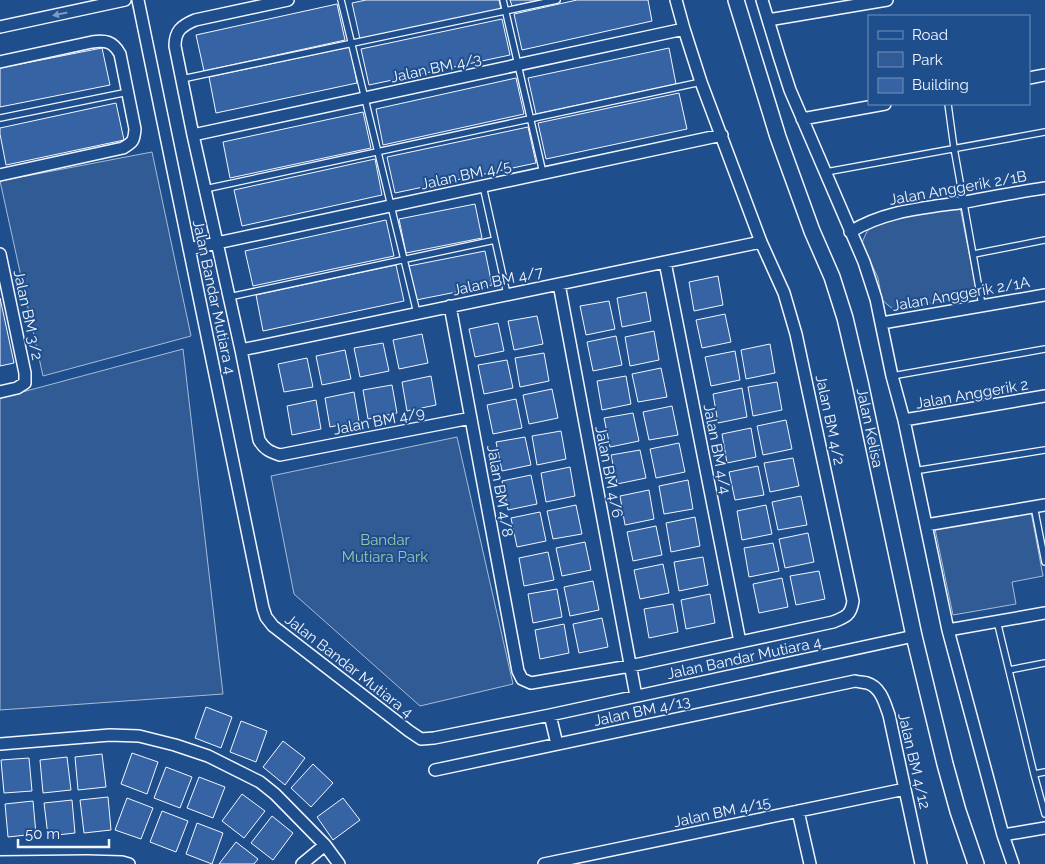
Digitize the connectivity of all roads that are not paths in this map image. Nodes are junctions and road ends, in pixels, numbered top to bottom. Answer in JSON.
{"nodes":[{"id":1,"x":125,"y":0,"type":"edge"},
{"id":2,"x":138,"y":0,"type":"edge"},
{"id":3,"x":288,"y":0,"type":"edge"},
{"id":4,"x":340,"y":0,"type":"edge"},
{"id":5,"x":503,"y":0,"type":"edge"},
{"id":6,"x":557,"y":0,"type":"edge"},
{"id":7,"x":676,"y":0,"type":"edge"},
{"id":8,"x":736,"y":0,"type":"edge"},
{"id":9,"x":762,"y":0,"type":"edge"},
{"id":10,"x":888,"y":0,"type":"edge"},
{"id":11,"x":506,"y":11,"type":"junction"},
{"id":12,"x":768,"y":20,"type":"junction"},
{"id":13,"x":0,"y":27,"type":"edge"},
{"id":14,"x":684,"y":29,"type":"junction"},
{"id":15,"x":351,"y":44,"type":"junction"},
{"id":16,"x":0,"y":62,"type":"edge"},
{"id":17,"x":518,"y":66,"type":"junction"},
{"id":18,"x":1045,"y":75,"type":"edge"},
{"id":19,"x":1030,"y":78,"type":"edge"},
{"id":20,"x":182,"y":79,"type":"junction"},
{"id":21,"x":701,"y":82,"type":"junction"},
{"id":22,"x":128,"y":92,"type":"junction"},
{"id":23,"x":364,"y":98,"type":"junction"},
{"id":24,"x":879,"y":105,"type":"edge"},
{"id":25,"x":948,"y":105,"type":"edge"},
{"id":26,"x":0,"y":118,"type":"edge"},
{"id":27,"x":530,"y":118,"type":"junction"},
{"id":28,"x":802,"y":119,"type":"junction"},
{"id":29,"x":1045,"y":132,"type":"edge"},
{"id":30,"x":193,"y":135,"type":"junction"},
{"id":31,"x":722,"y":136,"type":"junction"},
{"id":32,"x":954,"y":148,"type":"junction"},
{"id":33,"x":378,"y":151,"type":"junction"},
{"id":34,"x":826,"y":172,"type":"junction"},
{"id":35,"x":543,"y":174,"type":"junction"},
{"id":36,"x":0,"y":175,"type":"edge"},
{"id":37,"x":484,"y":186,"type":"junction"},
{"id":38,"x":1045,"y":188,"type":"edge"},
{"id":39,"x":205,"y":189,"type":"junction"},
{"id":40,"x":964,"y":202,"type":"junction"},
{"id":41,"x":391,"y":206,"type":"junction"},
{"id":42,"x":850,"y":232,"type":"junction"},
{"id":43,"x":495,"y":240,"type":"junction"},
{"id":44,"x":1045,"y":240,"type":"edge"},
{"id":45,"x":761,"y":242,"type":"junction"},
{"id":46,"x":217,"y":243,"type":"junction"},
{"id":47,"x":189,"y":249,"type":"junction"},
{"id":48,"x":0,"y":254,"type":"edge"},
{"id":49,"x":974,"y":254,"type":"junction"},
{"id":50,"x":404,"y":259,"type":"junction"},
{"id":51,"x":665,"y":262,"type":"junction"},
{"id":52,"x":559,"y":284,"type":"junction"},
{"id":53,"x":507,"y":294,"type":"junction"},
{"id":54,"x":1045,"y":295,"type":"edge"},
{"id":55,"x":229,"y":297,"type":"junction"},
{"id":56,"x":982,"y":305,"type":"junction"},
{"id":57,"x":450,"y":306,"type":"junction"},
{"id":58,"x":418,"y":313,"type":"junction"},
{"id":59,"x":882,"y":323,"type":"junction"},
{"id":60,"x":1045,"y":349,"type":"edge"},
{"id":61,"x":241,"y":350,"type":"junction"},
{"id":62,"x":892,"y":376,"type":"junction"},
{"id":63,"x":0,"y":392,"type":"edge"},
{"id":64,"x":1045,"y":398,"type":"edge"},
{"id":65,"x":471,"y":418,"type":"junction"},
{"id":66,"x":904,"y":420,"type":"junction"},
{"id":67,"x":1045,"y":450,"type":"edge"},
{"id":68,"x":914,"y":471,"type":"junction"},
{"id":69,"x":1040,"y":505,"type":"edge"},
{"id":70,"x":926,"y":525,"type":"junction"},
{"id":71,"x":1045,"y":558,"type":"edge"},
{"id":72,"x":1045,"y":613,"type":"edge"},
{"id":73,"x":997,"y":621,"type":"junction"},
{"id":74,"x":948,"y":630,"type":"junction"},
{"id":75,"x":914,"y":636,"type":"junction"},
{"id":76,"x":740,"y":642,"type":"junction"},
{"id":77,"x":1045,"y":663,"type":"edge"},
{"id":78,"x":630,"y":666,"type":"junction"},
{"id":79,"x":1010,"y":670,"type":"junction"},
{"id":80,"x":856,"y":681,"type":"joint"},
{"id":81,"x":636,"y":696,"type":"junction"},
{"id":82,"x":550,"y":715,"type":"junction"},
{"id":83,"x":0,"y":744,"type":"edge"},
{"id":84,"x":557,"y":744,"type":"junction"},
{"id":85,"x":435,"y":770,"type":"dead end"},
{"id":86,"x":1045,"y":772,"type":"edge"},
{"id":87,"x":1034,"y":774,"type":"junction"},
{"id":88,"x":905,"y":789,"type":"junction"},
{"id":89,"x":798,"y":811,"type":"junction"},
{"id":90,"x":1045,"y":814,"type":"edge"},
{"id":91,"x":1045,"y":828,"type":"edge"},
{"id":92,"x":1003,"y":835,"type":"junction"},
{"id":93,"x":325,"y":845,"type":"junction"},
{"id":94,"x":0,"y":862,"type":"edge"},
{"id":95,"x":129,"y":864,"type":"edge"},
{"id":96,"x":302,"y":864,"type":"edge"},
{"id":97,"x":339,"y":864,"type":"edge"},
{"id":98,"x":544,"y":864,"type":"edge"},
{"id":99,"x":810,"y":864,"type":"edge"},
{"id":100,"x":922,"y":864,"type":"edge"},
{"id":101,"x":976,"y":864,"type":"edge"},
{"id":102,"x":1013,"y":864,"type":"edge"}],
"edges":[{"from":1,"to":13,"type":"street","one_way":true},
{"from":2,"to":47,"type":"street","name":"Jalan Bandar Mutiara 4"},
{"from":3,"to":20,"type":"street","name":"Jalan BM 4/9"},
{"from":4,"to":15,"type":"lane"},
{"from":5,"to":11,"type":"lane"},
{"from":6,"to":11,"type":"lane"},
{"from":7,"to":14,"type":"street","name":"Jalan BM 4/2"},
{"from":8,"to":75,"type":"main road","name":"Jalan Kelisa"},
{"from":9,"to":12,"type":"street"},
{"from":10,"to":12,"type":"street"},
{"from":11,"to":15,"type":"lane"},
{"from":11,"to":17,"type":"lane"},
{"from":12,"to":28,"type":"street"},
{"from":14,"to":17,"type":"street","name":"Jalan BM 4/3"},
{"from":14,"to":21,"type":"street","name":"Jalan BM 4/2"},
{"from":15,"to":20,"type":"lane"},
{"from":15,"to":23,"type":"lane"},
{"from":16,"to":22,"type":"street"},
{"from":17,"to":23,"type":"street","name":"Jalan BM 4/3"},
{"from":17,"to":27,"type":"lane"},
{"from":18,"to":19,"type":"street"},
{"from":20,"to":30,"type":"street","name":"Jalan BM 4/9"},
{"from":21,"to":27,"type":"lane"},
{"from":21,"to":31,"type":"street","name":"Jalan BM 4/2"},
{"from":22,"to":26,"type":"lane"},
{"from":22,"to":36,"type":"street"},
{"from":23,"to":30,"type":"street","name":"Jalan BM 4/3"},
{"from":23,"to":33,"type":"lane"},
{"from":24,"to":28,"type":"street"},
{"from":25,"to":32,"type":"lane"},
{"from":27,"to":33,"type":"lane"},
{"from":27,"to":35,"type":"lane"},
{"from":28,"to":34,"type":"street"},
{"from":29,"to":32,"type":"lane"},
{"from":30,"to":39,"type":"street","name":"Jalan BM 4/9"},
{"from":31,"to":35,"type":"street","name":"Jalan BM 4/5"},
{"from":31,"to":45,"type":"street","name":"Jalan BM 4/2"},
{"from":32,"to":34,"type":"lane"},
{"from":32,"to":40,"type":"lane"},
{"from":33,"to":39,"type":"lane"},
{"from":33,"to":41,"type":"lane"},
{"from":34,"to":42,"type":"street"},
{"from":35,"to":37,"type":"street","name":"Jalan BM 4/5"},
{"from":37,"to":41,"type":"street","name":"Jalan BM 4/5"},
{"from":37,"to":43,"type":"lane"},
{"from":38,"to":40,"type":"street","name":"Jalan Anggerik 2/1B"},
{"from":39,"to":46,"type":"street","name":"Jalan BM 4/9"},
{"from":40,"to":42,"type":"street","name":"Jalan Anggerik 2/1B"},
{"from":40,"to":49,"type":"lane"},
{"from":41,"to":46,"type":"street","name":"Jalan BM 4/5"},
{"from":41,"to":50,"type":"lane"},
{"from":42,"to":59,"type":"street"},
{"from":43,"to":50,"type":"lane"},
{"from":43,"to":53,"type":"lane"},
{"from":44,"to":49,"type":"lane"},
{"from":45,"to":51,"type":"street","name":"Jalan BM 4/7"},
{"from":45,"to":76,"type":"street","name":"Jalan BM 4/2"},
{"from":46,"to":47,"type":"street","name":"Jalan BM 4/5"},
{"from":46,"to":55,"type":"street","name":"Jalan BM 4/9"},
{"from":47,"to":82,"type":"street","name":"Jalan Bandar Mutiara 4"},
{"from":48,"to":63,"type":"street","name":"Jalan BM 3/2"},
{"from":49,"to":56,"type":"lane"},
{"from":50,"to":55,"type":"lane"},
{"from":50,"to":58,"type":"lane"},
{"from":51,"to":52,"type":"street","name":"Jalan BM 4/7"},
{"from":51,"to":76,"type":"street","name":"Jalan BM 4/4"},
{"from":52,"to":53,"type":"street","name":"Jalan BM 4/7"},
{"from":52,"to":78,"type":"street","name":"Jalan BM 4/6"},
{"from":53,"to":57,"type":"street","name":"Jalan BM 4/7"},
{"from":54,"to":56,"type":"street","name":"Jalan Anggerik 2/1A"},
{"from":55,"to":61,"type":"street","name":"Jalan BM 4/9"},
{"from":56,"to":59,"type":"street","name":"Jalan Anggerik 2/1A"},
{"from":57,"to":58,"type":"street","name":"Jalan BM 4/7"},
{"from":57,"to":65,"type":"street","name":"Jalan BM 4/8"},
{"from":58,"to":61,"type":"street","name":"Jalan BM 4/7"},
{"from":59,"to":62,"type":"street"},
{"from":60,"to":62,"type":"lane"},
{"from":61,"to":65,"type":"street","name":"Jalan BM 4/9"},
{"from":62,"to":66,"type":"street"},
{"from":64,"to":66,"type":"street","name":"Jalan Anggerik 2"},
{"from":65,"to":78,"type":"street","name":"Jalan BM 4/8"},
{"from":66,"to":68,"type":"street"},
{"from":67,"to":68,"type":"lane"},
{"from":68,"to":70,"type":"street"},
{"from":69,"to":70,"type":"street"},
{"from":69,"to":71,"type":"lane"},
{"from":70,"to":74,"type":"street"},
{"from":72,"to":73,"type":"street"},
{"from":73,"to":74,"type":"street"},
{"from":73,"to":79,"type":"lane"},
{"from":74,"to":92,"type":"street"},
{"from":75,"to":81,"type":"street","name":"Jalan Bandar Mutiara 4"},
{"from":75,"to":101,"type":"main road","name":"Jalan Kelisa"},
{"from":76,"to":78,"type":"street"},
{"from":77,"to":79,"type":"lane"},
{"from":78,"to":81,"type":"street","name":"Jalan BM 4/6"},
{"from":79,"to":87,"type":"lane"},
{"from":80,"to":84,"type":"street","name":"Jalan BM 4/13"},
{"from":80,"to":88,"type":"street","name":"Jalan BM 4/12"},
{"from":81,"to":82,"type":"street","name":"Jalan Bandar Mutiara 4"},
{"from":82,"to":84,"type":"street"},
{"from":83,"to":93,"type":"street"},
{"from":84,"to":85,"type":"street","name":"Jalan BM 4/13"},
{"from":86,"to":87,"type":"lane"},
{"from":87,"to":90,"type":"lane"},
{"from":88,"to":89,"type":"street","name":"Jalan BM 4/15"},
{"from":88,"to":100,"type":"street","name":"Jalan BM 4/12"},
{"from":89,"to":98,"type":"street","name":"Jalan BM 4/15"},
{"from":89,"to":99,"type":"street"},
{"from":91,"to":92,"type":"street"},
{"from":92,"to":102,"type":"street"},
{"from":93,"to":96,"type":"street"},
{"from":93,"to":97,"type":"street"},
{"from":94,"to":95,"type":"street"}]}
